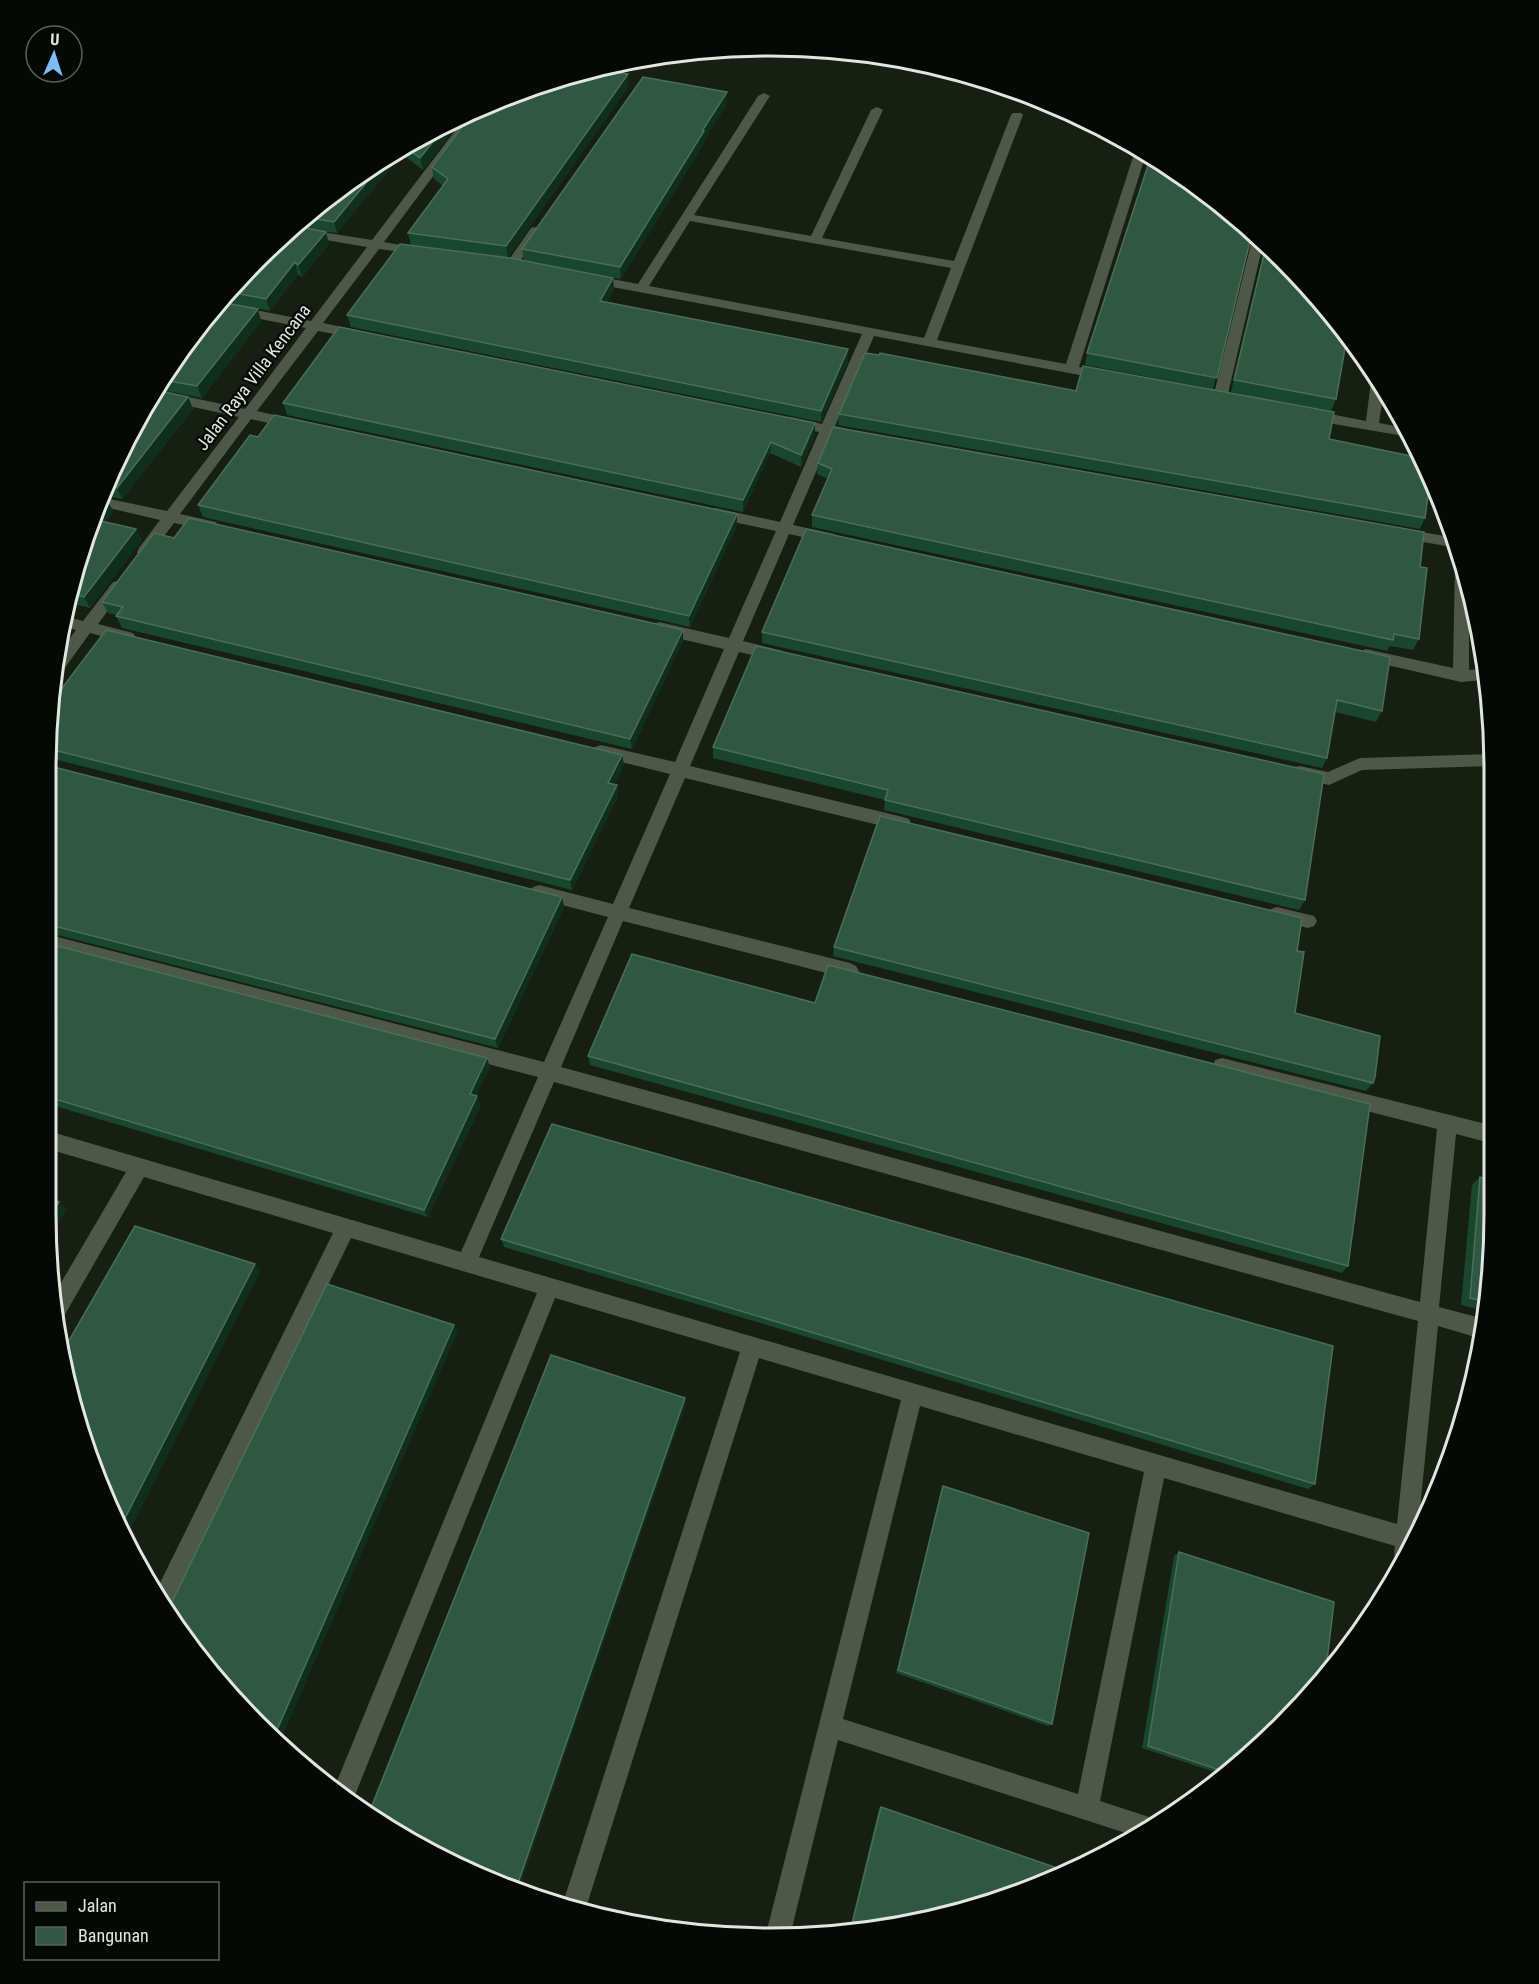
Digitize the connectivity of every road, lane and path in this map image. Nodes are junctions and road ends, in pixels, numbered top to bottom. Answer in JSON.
{"nodes":[{"id":1,"x":764,"y":96,"type":"dead end"},
{"id":2,"x":877,"y":110,"type":"dead end"},
{"id":3,"x":1017,"y":115,"type":"dead end"},
{"id":4,"x":467,"y":123,"type":"edge"},
{"id":5,"x":1139,"y":159,"type":"edge"},
{"id":6,"x":546,"y":216,"type":"edge"},
{"id":7,"x":686,"y":218,"type":"junction"},
{"id":8,"x":300,"y":232,"type":"edge"},
{"id":9,"x":815,"y":240,"type":"junction"},
{"id":10,"x":374,"y":246,"type":"junction"},
{"id":11,"x":1256,"y":248,"type":"edge"},
{"id":12,"x":432,"y":254,"type":"edge"},
{"id":13,"x":512,"y":265,"type":"edge"},
{"id":14,"x":959,"y":266,"type":"junction"},
{"id":15,"x":583,"y":278,"type":"edge"},
{"id":16,"x":641,"y":289,"type":"junction"},
{"id":17,"x":226,"y":308,"type":"edge"},
{"id":18,"x":314,"y":326,"type":"junction"},
{"id":19,"x":869,"y":332,"type":"junction"},
{"id":20,"x":372,"y":338,"type":"edge"},
{"id":21,"x":929,"y":343,"type":"junction"},
{"id":22,"x":1071,"y":370,"type":"junction"},
{"id":23,"x":1117,"y":378,"type":"edge"},
{"id":24,"x":1376,"y":394,"type":"edge"},
{"id":25,"x":162,"y":396,"type":"edge"},
{"id":26,"x":1220,"y":398,"type":"edge"},
{"id":27,"x":1302,"y":413,"type":"edge"},
{"id":28,"x":248,"y":414,"type":"junction"},
{"id":29,"x":780,"y":420,"type":"edge"},
{"id":30,"x":306,"y":426,"type":"edge"},
{"id":31,"x":1372,"y":426,"type":"junction"},
{"id":32,"x":826,"y":430,"type":"junction"},
{"id":33,"x":1398,"y":431,"type":"edge"},
{"id":34,"x":873,"y":438,"type":"edge"},
{"id":35,"x":107,"y":503,"type":"edge"},
{"id":36,"x":702,"y":510,"type":"edge"},
{"id":37,"x":170,"y":517,"type":"junction"},
{"id":38,"x":224,"y":528,"type":"edge"},
{"id":39,"x":784,"y":528,"type":"junction"},
{"id":40,"x":1387,"y":530,"type":"edge"},
{"id":41,"x":842,"y":540,"type":"edge"},
{"id":42,"x":1446,"y":541,"type":"edge"},
{"id":43,"x":1461,"y":593,"type":"edge"},
{"id":44,"x":71,"y":623,"type":"edge"},
{"id":45,"x":641,"y":623,"type":"edge"},
{"id":46,"x":87,"y":627,"type":"junction"},
{"id":47,"x":145,"y":641,"type":"edge"},
{"id":48,"x":734,"y":645,"type":"junction"},
{"id":49,"x":1356,"y":653,"type":"edge"},
{"id":50,"x":65,"y":656,"type":"edge"},
{"id":51,"x":792,"y":658,"type":"edge"},
{"id":52,"x":1477,"y":675,"type":"edge"},
{"id":53,"x":1461,"y":676,"type":"junction"},
{"id":54,"x":587,"y":747,"type":"edge"},
{"id":55,"x":1484,"y":760,"type":"edge"},
{"id":56,"x":1283,"y":769,"type":"edge"},
{"id":57,"x":680,"y":770,"type":"junction"},
{"id":58,"x":924,"y":829,"type":"edge"},
{"id":59,"x":526,"y":888,"type":"edge"},
{"id":60,"x":1261,"y":910,"type":"edge"},
{"id":61,"x":618,"y":912,"type":"junction"},
{"id":62,"x":1308,"y":921,"type":"dead end"},
{"id":63,"x":56,"y":944,"type":"edge"},
{"id":64,"x":871,"y":976,"type":"edge"},
{"id":65,"x":1205,"y":1062,"type":"edge"},
{"id":66,"x":549,"y":1072,"type":"junction"},
{"id":67,"x":1447,"y":1124,"type":"junction"},
{"id":68,"x":1484,"y":1133,"type":"edge"},
{"id":69,"x":56,"y":1142,"type":"edge"},
{"id":70,"x":139,"y":1167,"type":"junction"},
{"id":71,"x":346,"y":1228,"type":"junction"},
{"id":72,"x":467,"y":1262,"type":"junction"},
{"id":73,"x":549,"y":1287,"type":"junction"},
{"id":74,"x":61,"y":1302,"type":"edge"},
{"id":75,"x":1428,"y":1314,"type":"junction"},
{"id":76,"x":1474,"y":1327,"type":"edge"},
{"id":77,"x":752,"y":1346,"type":"junction"},
{"id":78,"x":913,"y":1393,"type":"junction"},
{"id":79,"x":1156,"y":1464,"type":"junction"},
{"id":80,"x":1409,"y":1532,"type":"edge"},
{"id":81,"x":1403,"y":1543,"type":"edge"},
{"id":82,"x":166,"y":1595,"type":"edge"},
{"id":83,"x":830,"y":1726,"type":"junction"},
{"id":84,"x":346,"y":1789,"type":"edge"},
{"id":85,"x":1087,"y":1809,"type":"junction"},
{"id":86,"x":1138,"y":1825,"type":"edge"},
{"id":87,"x":576,"y":1901,"type":"edge"},
{"id":88,"x":780,"y":1928,"type":"edge"}],
"edges":[{"from":1,"to":7,"type":"street"},
{"from":2,"to":9,"type":"street"},
{"from":3,"to":14,"type":"street"},
{"from":4,"to":10,"type":"street","name":"Jalan Raya Villa Kencana"},
{"from":5,"to":22,"type":"street"},
{"from":6,"to":13,"type":"street"},
{"from":7,"to":9,"type":"street"},
{"from":7,"to":16,"type":"street"},
{"from":8,"to":10,"type":"street"},
{"from":9,"to":14,"type":"street"},
{"from":10,"to":12,"type":"street"},
{"from":10,"to":18,"type":"street","name":"Jalan Raya Villa Kencana"},
{"from":11,"to":26,"type":"street"},
{"from":14,"to":21,"type":"street"},
{"from":15,"to":16,"type":"street"},
{"from":16,"to":19,"type":"street"},
{"from":17,"to":18,"type":"street"},
{"from":18,"to":20,"type":"street"},
{"from":18,"to":28,"type":"street","name":"Jalan Raya Villa Kencana"},
{"from":19,"to":21,"type":"street"},
{"from":19,"to":32,"type":"street"},
{"from":21,"to":22,"type":"street"},
{"from":22,"to":23,"type":"street"},
{"from":24,"to":31,"type":"street"},
{"from":25,"to":28,"type":"street"},
{"from":27,"to":31,"type":"street"},
{"from":28,"to":30,"type":"street"},
{"from":28,"to":37,"type":"street","name":"Jalan Raya Villa Kencana"},
{"from":29,"to":32,"type":"street"},
{"from":31,"to":33,"type":"street"},
{"from":32,"to":34,"type":"street"},
{"from":32,"to":39,"type":"street"},
{"from":35,"to":37,"type":"street"},
{"from":36,"to":39,"type":"street"},
{"from":37,"to":38,"type":"street"},
{"from":37,"to":46,"type":"street","name":"Jalan Raya Villa Kencana"},
{"from":39,"to":41,"type":"street"},
{"from":39,"to":48,"type":"street"},
{"from":40,"to":42,"type":"street"},
{"from":43,"to":53,"type":"street"},
{"from":44,"to":46,"type":"street"},
{"from":45,"to":48,"type":"street"},
{"from":46,"to":47,"type":"street"},
{"from":46,"to":50,"type":"street","name":"Jalan Raya Villa Kencana"},
{"from":48,"to":51,"type":"street"},
{"from":48,"to":57,"type":"street"},
{"from":49,"to":53,"type":"street"},
{"from":52,"to":53,"type":"street"},
{"from":54,"to":57,"type":"street"},
{"from":55,"to":56,"type":"street"},
{"from":57,"to":58,"type":"street"},
{"from":57,"to":61,"type":"street"},
{"from":59,"to":61,"type":"street"},
{"from":60,"to":62,"type":"street"},
{"from":61,"to":64,"type":"street"},
{"from":61,"to":66,"type":"street"},
{"from":63,"to":66,"type":"street"},
{"from":65,"to":67,"type":"street"},
{"from":66,"to":72,"type":"street"},
{"from":66,"to":75,"type":"street"},
{"from":67,"to":68,"type":"street"},
{"from":67,"to":75,"type":"street"},
{"from":69,"to":70,"type":"street"},
{"from":70,"to":71,"type":"street"},
{"from":70,"to":74,"type":"street"},
{"from":71,"to":72,"type":"street"},
{"from":71,"to":82,"type":"street"},
{"from":72,"to":73,"type":"street"},
{"from":73,"to":77,"type":"street"},
{"from":73,"to":84,"type":"street"},
{"from":75,"to":76,"type":"street"},
{"from":75,"to":80,"type":"street"},
{"from":77,"to":78,"type":"street"},
{"from":77,"to":87,"type":"street"},
{"from":78,"to":79,"type":"street"},
{"from":78,"to":83,"type":"street"},
{"from":79,"to":81,"type":"street"},
{"from":79,"to":85,"type":"street"},
{"from":83,"to":85,"type":"street"},
{"from":83,"to":88,"type":"street"},
{"from":85,"to":86,"type":"street"}]}
